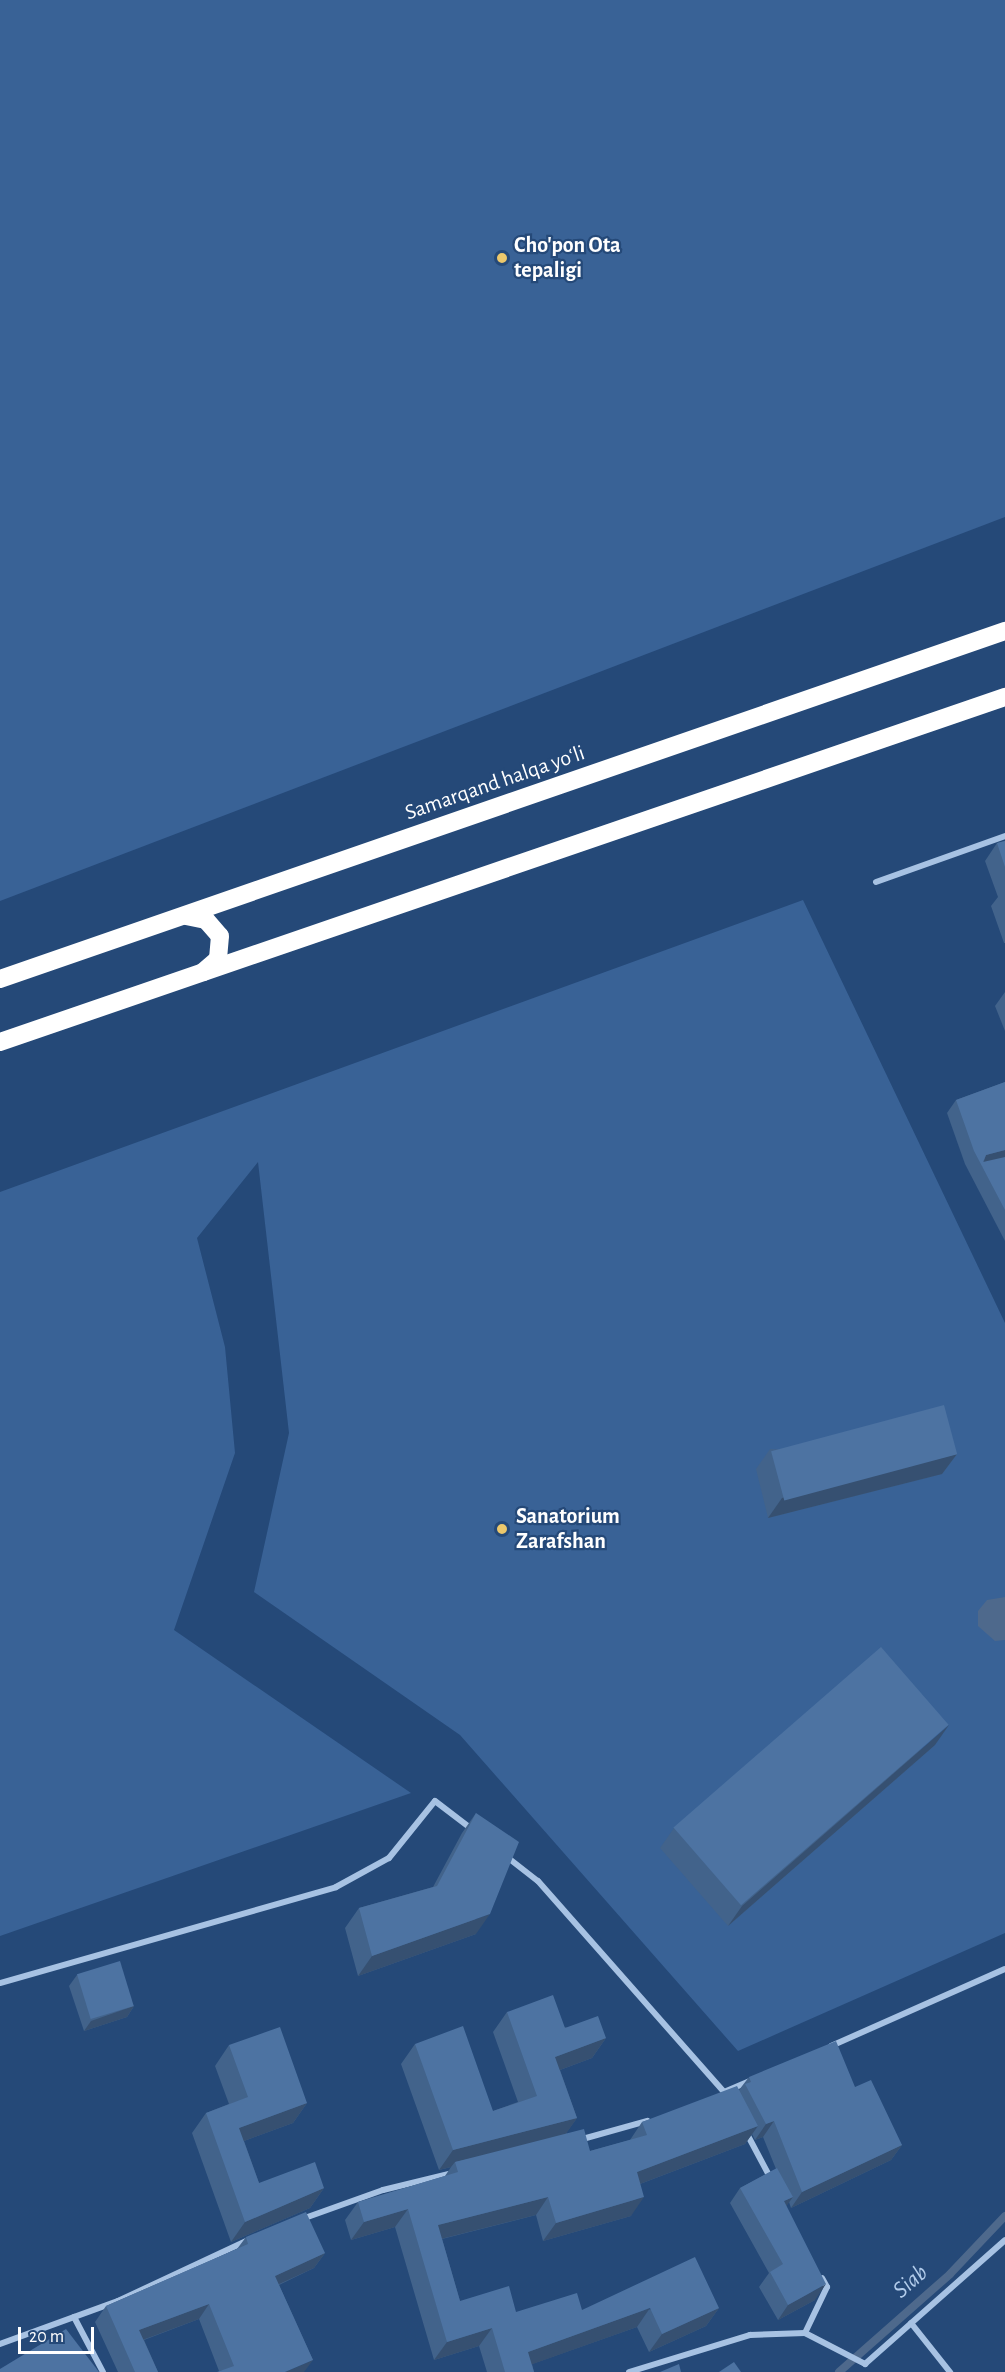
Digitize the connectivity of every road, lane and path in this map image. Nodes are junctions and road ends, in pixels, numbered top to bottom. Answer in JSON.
{"nodes":[{"id":1,"x":1005,"y":631,"type":"edge"},
{"id":2,"x":1005,"y":697,"type":"edge"},
{"id":3,"x":1005,"y":836,"type":"edge"},
{"id":4,"x":876,"y":882,"type":"dead end"},
{"id":5,"x":184,"y":915,"type":"junction"},
{"id":6,"x":196,"y":976,"type":"junction"},
{"id":7,"x":0,"y":979,"type":"edge"},
{"id":8,"x":0,"y":1042,"type":"edge"},
{"id":9,"x":482,"y":1837,"type":"edge"},
{"id":10,"x":501,"y":1852,"type":"edge"},
{"id":11,"x":1005,"y":1970,"type":"edge"},
{"id":12,"x":0,"y":1983,"type":"edge"},
{"id":13,"x":823,"y":2050,"type":"edge"},
{"id":14,"x":757,"y":2078,"type":"edge"},
{"id":15,"x":724,"y":2092,"type":"junction"},
{"id":16,"x":713,"y":2096,"type":"edge"},
{"id":17,"x":729,"y":2102,"type":"edge"},
{"id":18,"x":661,"y":2116,"type":"edge"},
{"id":19,"x":741,"y":2122,"type":"edge"},
{"id":20,"x":573,"y":2142,"type":"edge"},
{"id":21,"x":462,"y":2171,"type":"edge"},
{"id":22,"x":773,"y":2183,"type":"edge"},
{"id":23,"x":297,"y":2221,"type":"edge"},
{"id":24,"x":254,"y":2238,"type":"edge"},
{"id":25,"x":1005,"y":2240,"type":"edge"},
{"id":26,"x":816,"y":2266,"type":"edge"},
{"id":27,"x":74,"y":2317,"type":"junction"},
{"id":28,"x":911,"y":2323,"type":"junction"},
{"id":29,"x":805,"y":2333,"type":"junction"},
{"id":30,"x":0,"y":2344,"type":"edge"},
{"id":31,"x":103,"y":2372,"type":"edge"},
{"id":32,"x":629,"y":2372,"type":"edge"},
{"id":33,"x":950,"y":2372,"type":"edge"}],
"edges":[{"from":1,"to":5,"type":"highway","name":"Samarqand halqa yoʻli"},
{"from":2,"to":6,"type":"highway"},
{"from":3,"to":4,"type":"street"},
{"from":5,"to":6,"type":"highway"},
{"from":5,"to":7,"type":"highway","name":"Samarqand halqa yoʻli"},
{"from":6,"to":8,"type":"highway"},
{"from":9,"to":12,"type":"street"},
{"from":10,"to":15,"type":"street"},
{"from":11,"to":13,"type":"street"},
{"from":14,"to":15,"type":"street"},
{"from":15,"to":16,"type":"street"},
{"from":15,"to":17,"type":"street"},
{"from":18,"to":20,"type":"street"},
{"from":19,"to":22,"type":"street"},
{"from":21,"to":23,"type":"street"},
{"from":24,"to":27,"type":"street"},
{"from":25,"to":28,"type":"street"},
{"from":26,"to":29,"type":"street"},
{"from":27,"to":30,"type":"street"},
{"from":27,"to":31,"type":"street"},
{"from":28,"to":29,"type":"street"},
{"from":28,"to":33,"type":"street"},
{"from":29,"to":32,"type":"street"}]}
